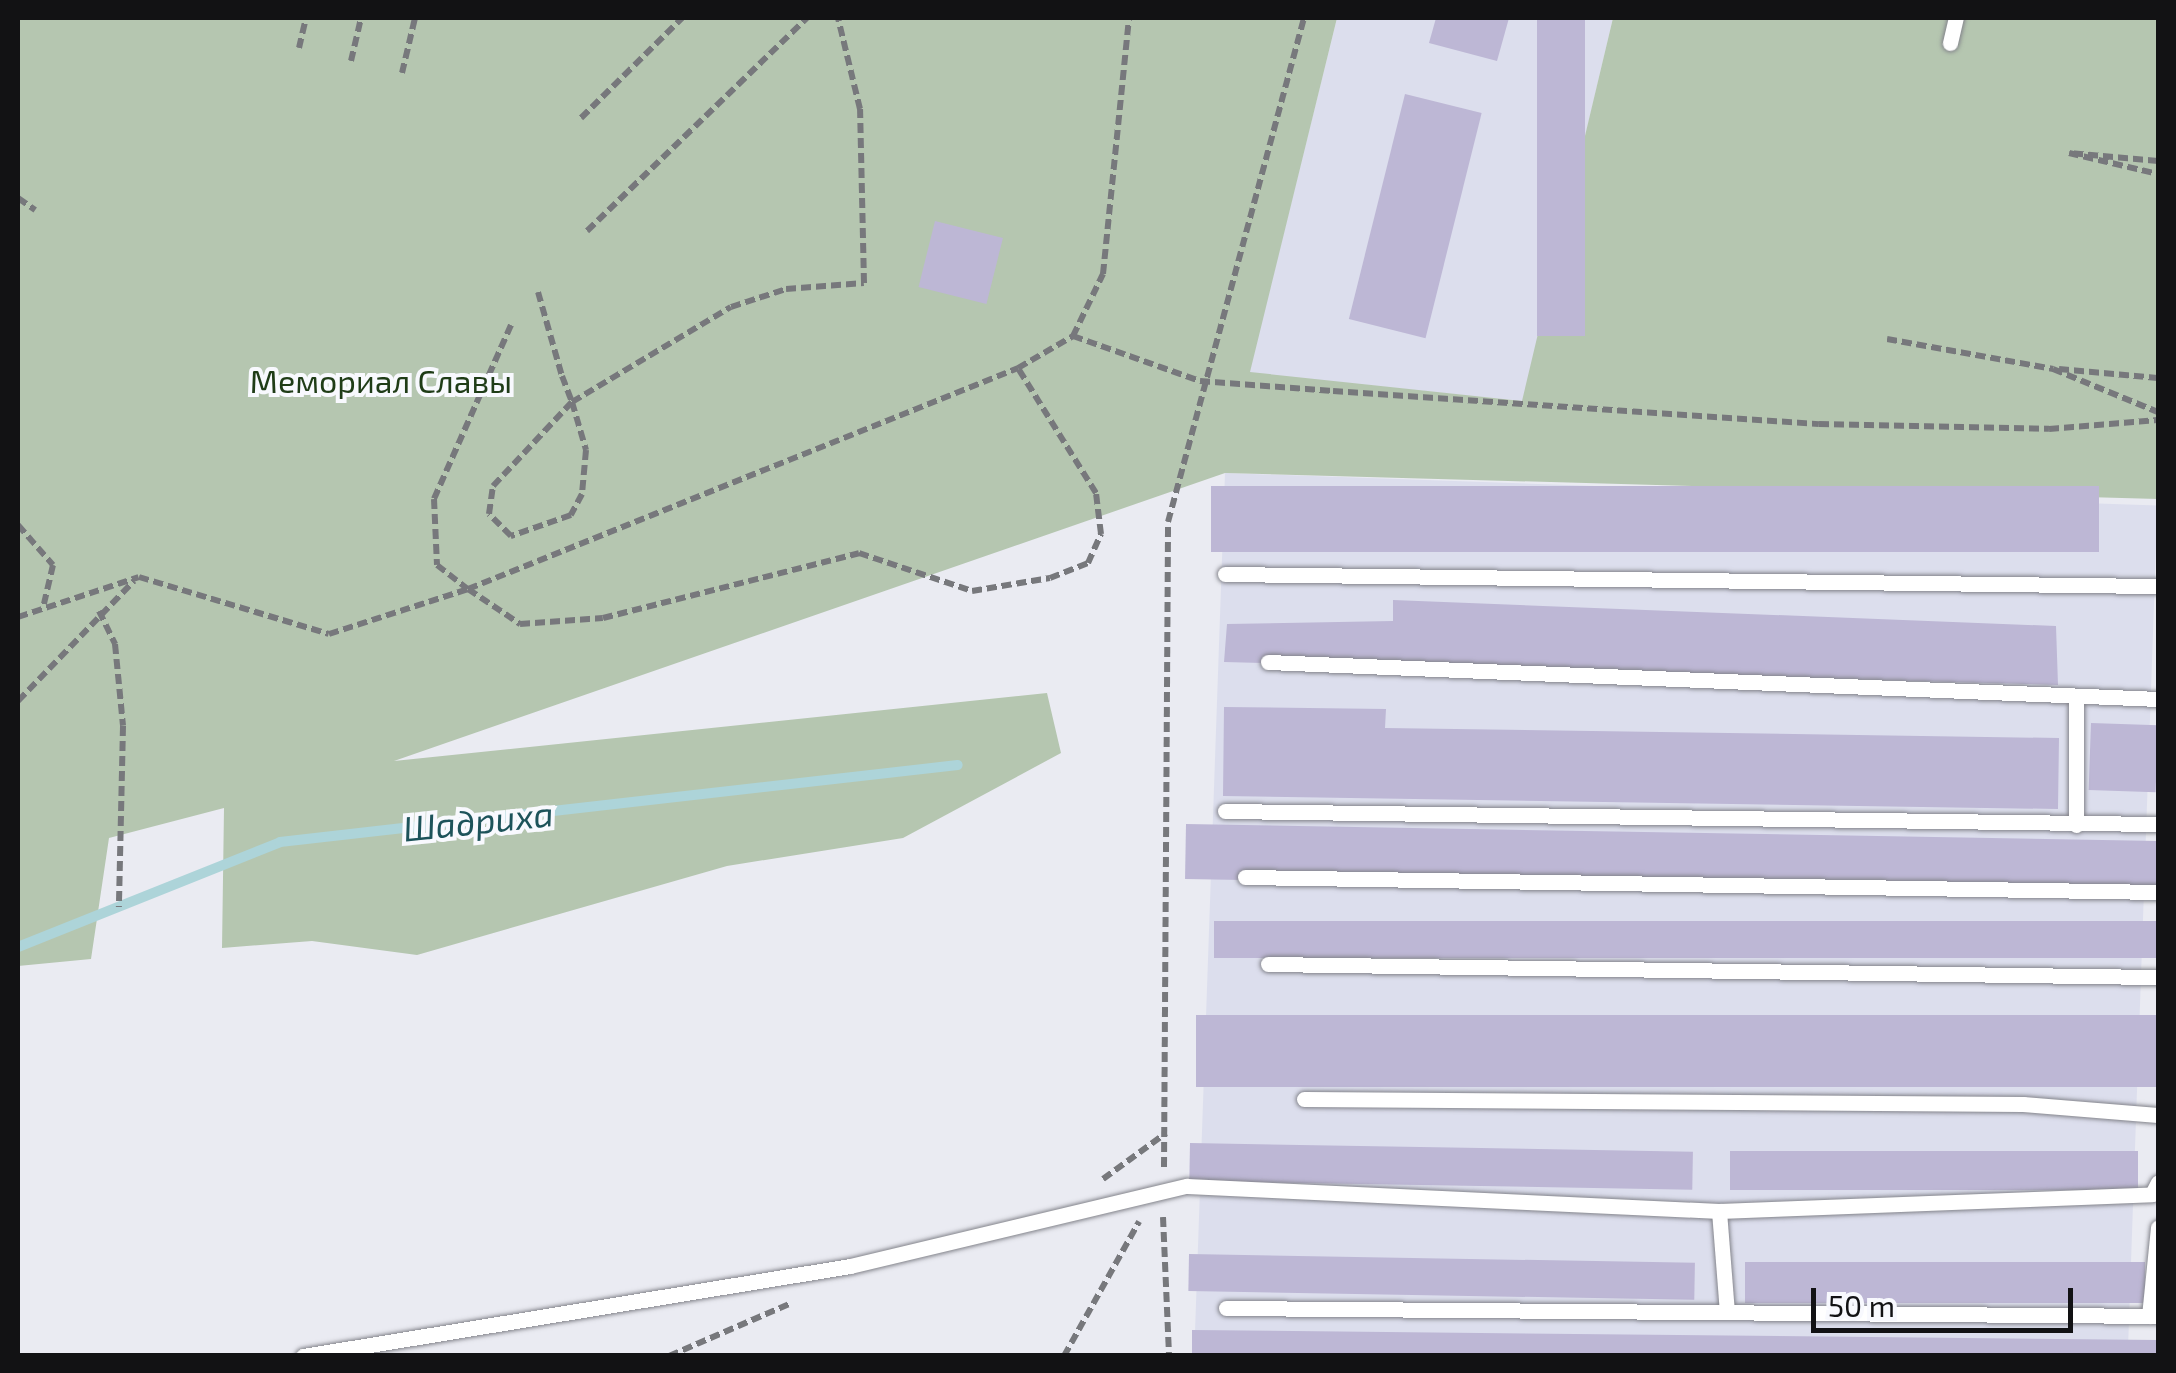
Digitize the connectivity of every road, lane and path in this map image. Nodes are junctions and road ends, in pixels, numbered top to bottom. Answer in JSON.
{"nodes":[{"id":1,"x":306,"y":18,"type":"edge"},
{"id":2,"x":362,"y":18,"type":"edge"},
{"id":3,"x":415,"y":18,"type":"edge"},
{"id":4,"x":682,"y":18,"type":"edge"},
{"id":5,"x":807,"y":18,"type":"edge"},
{"id":6,"x":838,"y":18,"type":"edge"},
{"id":7,"x":1129,"y":18,"type":"edge"},
{"id":8,"x":1304,"y":18,"type":"edge"},
{"id":9,"x":1956,"y":18,"type":"edge"},
{"id":10,"x":1950,"y":43,"type":"dead end"},
{"id":11,"x":299,"y":48,"type":"dead end"},
{"id":12,"x":351,"y":61,"type":"dead end"},
{"id":13,"x":402,"y":73,"type":"dead end"},
{"id":14,"x":582,"y":118,"type":"dead end"},
{"id":15,"x":2158,"y":161,"type":"edge"},
{"id":16,"x":2158,"y":174,"type":"edge"},
{"id":17,"x":18,"y":198,"type":"edge"},
{"id":18,"x":36,"y":210,"type":"dead end"},
{"id":19,"x":587,"y":231,"type":"dead end"},
{"id":20,"x":538,"y":292,"type":"dead end"},
{"id":21,"x":511,"y":325,"type":"dead end"},
{"id":22,"x":1073,"y":336,"type":"junction"},
{"id":23,"x":1887,"y":339,"type":"dead end"},
{"id":24,"x":1018,"y":368,"type":"junction"},
{"id":25,"x":2052,"y":369,"type":"junction"},
{"id":26,"x":2158,"y":378,"type":"edge"},
{"id":27,"x":1200,"y":381,"type":"junction"},
{"id":28,"x":572,"y":402,"type":"junction"},
{"id":29,"x":2158,"y":412,"type":"edge"},
{"id":30,"x":2158,"y":420,"type":"edge"},
{"id":31,"x":18,"y":525,"type":"edge"},
{"id":32,"x":1225,"y":574,"type":"dead end"},
{"id":33,"x":138,"y":577,"type":"junction"},
{"id":34,"x":2158,"y":586,"type":"edge"},
{"id":35,"x":468,"y":589,"type":"junction"},
{"id":36,"x":43,"y":609,"type":"junction"},
{"id":37,"x":100,"y":611,"type":"junction"},
{"id":38,"x":18,"y":617,"type":"edge"},
{"id":39,"x":1268,"y":662,"type":"dead end"},
{"id":40,"x":2076,"y":698,"type":"junction"},
{"id":41,"x":2158,"y":699,"type":"edge"},
{"id":42,"x":18,"y":701,"type":"edge"},
{"id":43,"x":1225,"y":810,"type":"dead end"},
{"id":44,"x":2158,"y":824,"type":"edge"},
{"id":45,"x":2076,"y":825,"type":"junction"},
{"id":46,"x":1245,"y":877,"type":"dead end"},
{"id":47,"x":2158,"y":892,"type":"edge"},
{"id":48,"x":119,"y":907,"type":"dead end"},
{"id":49,"x":1268,"y":964,"type":"dead end"},
{"id":50,"x":2158,"y":977,"type":"edge"},
{"id":51,"x":1304,"y":1100,"type":"dead end"},
{"id":52,"x":2158,"y":1115,"type":"edge"},
{"id":53,"x":2158,"y":1182,"type":"edge"},
{"id":54,"x":1162,"y":1194,"type":"junction"},
{"id":55,"x":1718,"y":1211,"type":"junction"},
{"id":56,"x":2158,"y":1227,"type":"edge"},
{"id":57,"x":1226,"y":1308,"type":"dead end"},
{"id":58,"x":1727,"y":1312,"type":"junction"},
{"id":59,"x":2154,"y":1316,"type":"edge"},
{"id":60,"x":302,"y":1356,"type":"edge"},
{"id":61,"x":1064,"y":1356,"type":"edge"},
{"id":62,"x":1169,"y":1356,"type":"edge"}],
"edges":[{"from":1,"to":11,"type":"path"},
{"from":2,"to":12,"type":"path"},
{"from":3,"to":13,"type":"path"},
{"from":4,"to":14,"type":"path"},
{"from":5,"to":19,"type":"path"},
{"from":6,"to":28,"type":"path"},
{"from":7,"to":22,"type":"path"},
{"from":8,"to":27,"type":"path"},
{"from":9,"to":10,"type":"lane"},
{"from":15,"to":16,"type":"path"},
{"from":17,"to":18,"type":"path"},
{"from":20,"to":28,"type":"path"},
{"from":21,"to":35,"type":"path"},
{"from":22,"to":24,"type":"path"},
{"from":22,"to":27,"type":"path"},
{"from":23,"to":25,"type":"path"},
{"from":24,"to":35,"type":"path"},
{"from":24,"to":35,"type":"path"},
{"from":25,"to":26,"type":"path"},
{"from":25,"to":29,"type":"path"},
{"from":27,"to":30,"type":"path"},
{"from":27,"to":54,"type":"path"},
{"from":28,"to":28,"type":"path"},
{"from":31,"to":36,"type":"path"},
{"from":32,"to":34,"type":"lane"},
{"from":33,"to":35,"type":"path"},
{"from":33,"to":36,"type":"path"},
{"from":33,"to":37,"type":"path"},
{"from":36,"to":38,"type":"path"},
{"from":37,"to":42,"type":"path"},
{"from":37,"to":48,"type":"path"},
{"from":39,"to":40,"type":"lane"},
{"from":40,"to":41,"type":"lane"},
{"from":40,"to":45,"type":"lane"},
{"from":43,"to":45,"type":"lane"},
{"from":44,"to":45,"type":"lane"},
{"from":46,"to":47,"type":"lane"},
{"from":49,"to":50,"type":"lane"},
{"from":51,"to":52,"type":"lane"},
{"from":53,"to":55,"type":"lane"},
{"from":54,"to":55,"type":"lane"},
{"from":54,"to":60,"type":"lane"},
{"from":54,"to":61,"type":"path"},
{"from":54,"to":62,"type":"path"},
{"from":55,"to":58,"type":"lane"},
{"from":56,"to":59,"type":"lane"},
{"from":57,"to":58,"type":"lane"},
{"from":58,"to":59,"type":"lane"}]}
